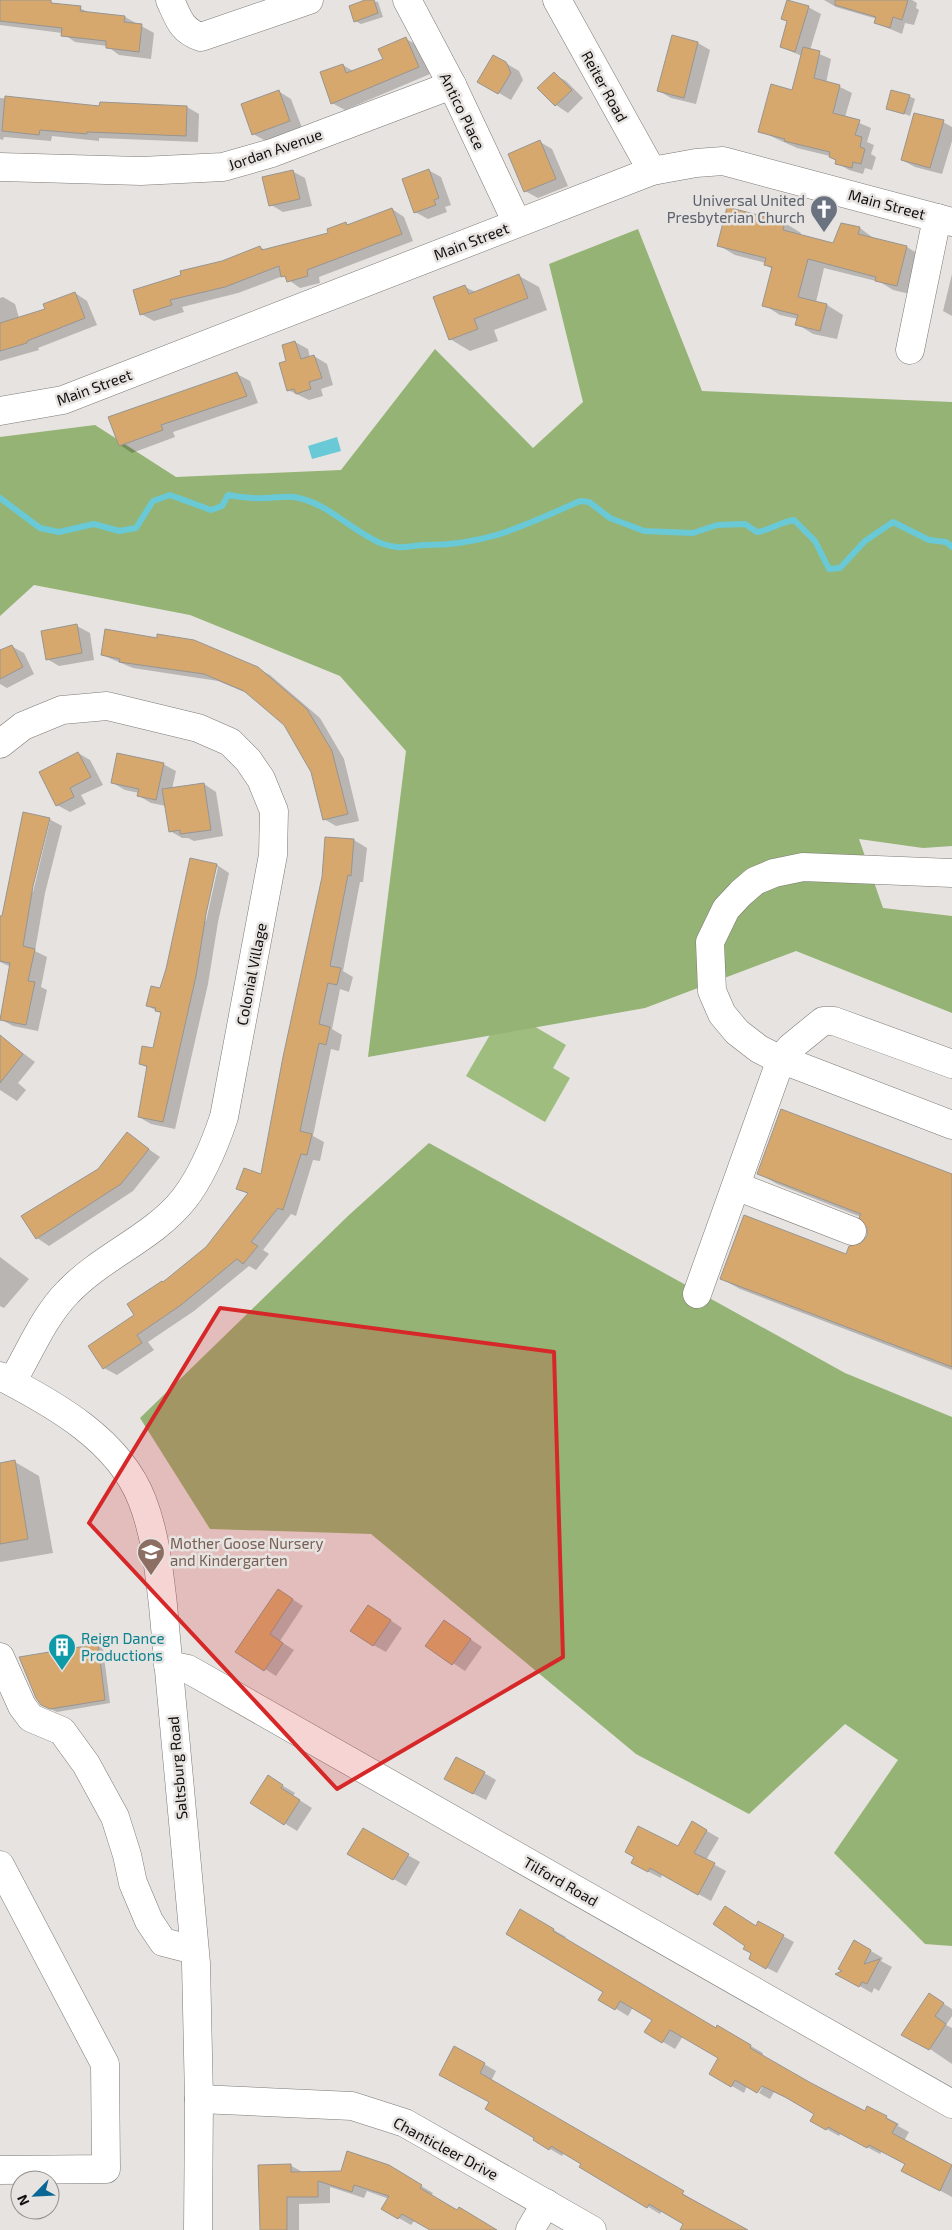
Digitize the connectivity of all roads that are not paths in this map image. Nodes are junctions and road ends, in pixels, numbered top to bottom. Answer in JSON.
{"nodes":[{"id":1,"x":170,"y":0,"type":"edge"},
{"id":2,"x":309,"y":0,"type":"edge"},
{"id":3,"x":407,"y":0,"type":"edge"},
{"id":4,"x":557,"y":0,"type":"edge"},
{"id":5,"x":452,"y":85,"type":"junction"},
{"id":6,"x":0,"y":167,"type":"edge"},
{"id":7,"x":652,"y":171,"type":"junction"},
{"id":8,"x":944,"y":220,"type":"edge"},
{"id":9,"x":517,"y":223,"type":"junction"},
{"id":10,"x":910,"y":350,"type":"dead end"},
{"id":11,"x":0,"y":411,"type":"edge"},
{"id":12,"x":0,"y":744,"type":"edge"},
{"id":13,"x":952,"y":873,"type":"edge"},
{"id":14,"x":781,"y":1059,"type":"junction"},
{"id":15,"x":952,"y":1064,"type":"edge"},
{"id":16,"x":952,"y":1125,"type":"edge"},
{"id":17,"x":736,"y":1186,"type":"junction"},
{"id":18,"x":852,"y":1231,"type":"dead end"},
{"id":19,"x":698,"y":1294,"type":"dead end"},
{"id":20,"x":6,"y":1379,"type":"edge"},
{"id":21,"x":0,"y":1657,"type":"edge"},
{"id":22,"x":168,"y":1665,"type":"junction"},
{"id":23,"x":0,"y":1865,"type":"edge"},
{"id":24,"x":194,"y":1950,"type":"junction"},
{"id":25,"x":199,"y":2099,"type":"junction"},
{"id":26,"x":952,"y":2104,"type":"edge"},
{"id":27,"x":0,"y":2170,"type":"edge"},
{"id":28,"x":546,"y":2203,"type":"junction"},
{"id":29,"x":198,"y":2230,"type":"edge"},
{"id":30,"x":530,"y":2230,"type":"edge"},
{"id":31,"x":592,"y":2230,"type":"edge"}],
"edges":[{"from":1,"to":2,"type":"street"},
{"from":3,"to":5,"type":"street","name":"Antico Place"},
{"from":4,"to":7,"type":"street","name":"Reiter Road"},
{"from":5,"to":6,"type":"street","name":"Jordan Avenue"},
{"from":5,"to":9,"type":"street","name":"Antico Place"},
{"from":7,"to":8,"type":"street","name":"Main Street"},
{"from":7,"to":9,"type":"street","name":"Main Street"},
{"from":8,"to":10,"type":"street"},
{"from":9,"to":11,"type":"street","name":"Main Street"},
{"from":12,"to":20,"type":"street","name":"Colonial Village"},
{"from":13,"to":14,"type":"street"},
{"from":14,"to":15,"type":"street"},
{"from":14,"to":16,"type":"street"},
{"from":14,"to":17,"type":"street"},
{"from":17,"to":18,"type":"street"},
{"from":17,"to":19,"type":"street"},
{"from":20,"to":22,"type":"street","name":"Saltsburg Road"},
{"from":21,"to":24,"type":"street"},
{"from":22,"to":24,"type":"street","name":"Saltsburg Road"},
{"from":22,"to":26,"type":"street","name":"Tilford Road"},
{"from":23,"to":27,"type":"street"},
{"from":24,"to":25,"type":"street","name":"Saltsburg Road"},
{"from":25,"to":28,"type":"street","name":"Chanticleer Drive"},
{"from":25,"to":29,"type":"street","name":"Saltsburg Road"},
{"from":28,"to":30,"type":"street"},
{"from":28,"to":31,"type":"street","name":"Chanticleer Drive"}]}
